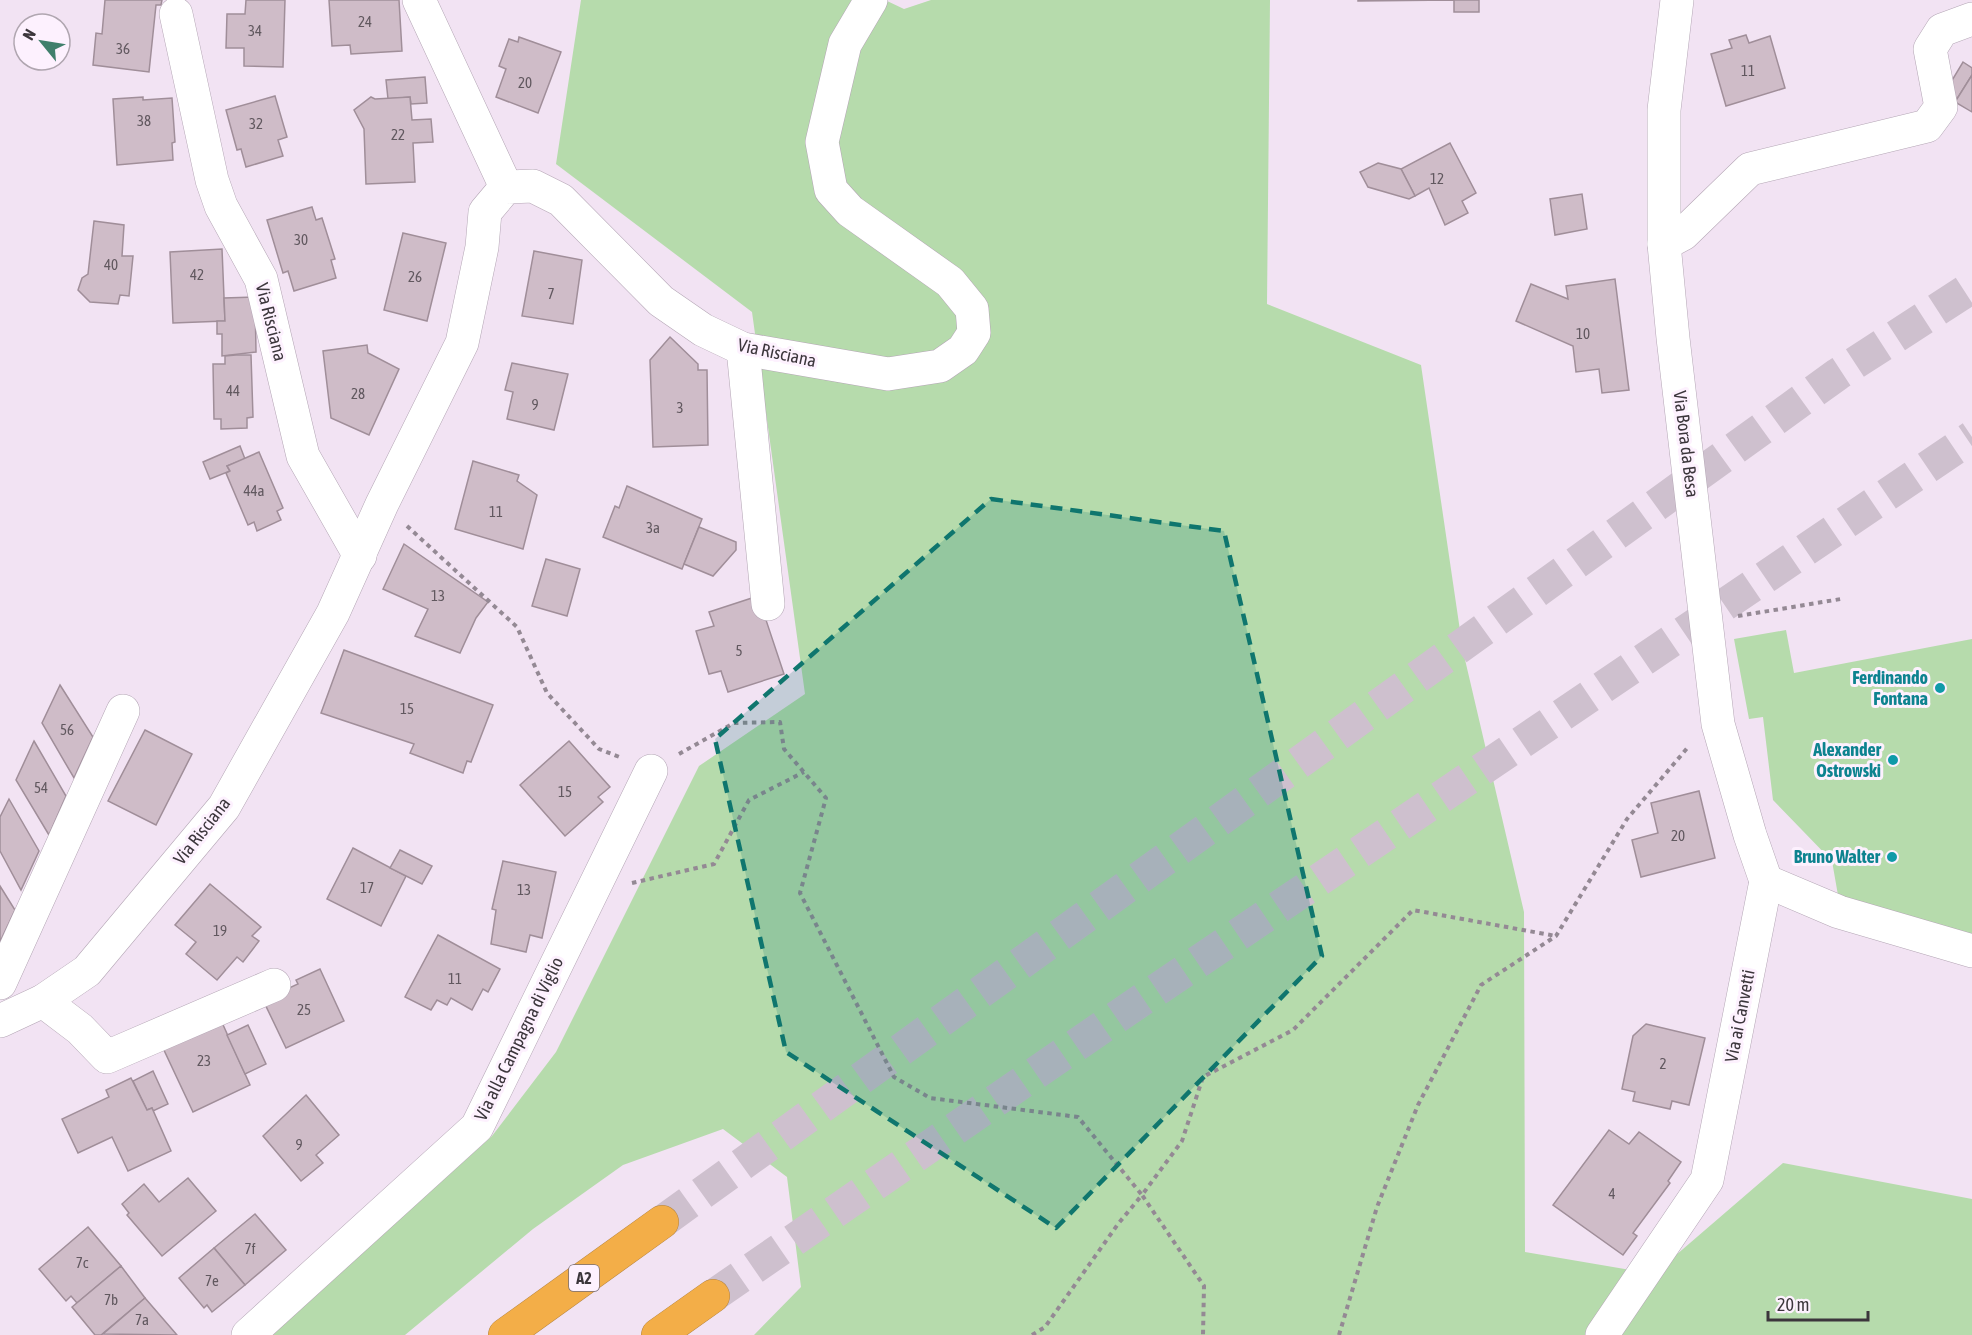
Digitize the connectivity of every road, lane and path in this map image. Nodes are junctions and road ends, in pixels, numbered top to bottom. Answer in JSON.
{"nodes":[{"id":1,"x":419,"y":0,"type":"edge"},
{"id":2,"x":871,"y":0,"type":"edge"},
{"id":3,"x":1677,"y":0,"type":"edge"},
{"id":4,"x":176,"y":14,"type":"dead end"},
{"id":5,"x":1972,"y":19,"type":"edge"},
{"id":6,"x":506,"y":188,"type":"junction"},
{"id":7,"x":1664,"y":244,"type":"junction"},
{"id":8,"x":743,"y":349,"type":"junction"},
{"id":9,"x":382,"y":504,"type":"junction"},
{"id":10,"x":360,"y":556,"type":"junction"},
{"id":11,"x":1840,"y":599,"type":"dead end"},
{"id":12,"x":768,"y":604,"type":"dead end"},
{"id":13,"x":1708,"y":621,"type":"junction"},
{"id":14,"x":123,"y":711,"type":"dead end"},
{"id":15,"x":1718,"y":724,"type":"junction"},
{"id":16,"x":651,"y":771,"type":"junction"},
{"id":17,"x":804,"y":772,"type":"junction"},
{"id":18,"x":1767,"y":881,"type":"junction"},
{"id":19,"x":591,"y":893,"type":"junction"},
{"id":20,"x":1556,"y":936,"type":"junction"},
{"id":21,"x":1972,"y":951,"type":"edge"},
{"id":22,"x":0,"y":983,"type":"edge"},
{"id":23,"x":274,"y":985,"type":"dead end"},
{"id":24,"x":43,"y":1001,"type":"junction"},
{"id":25,"x":0,"y":1021,"type":"edge"},
{"id":26,"x":1142,"y":1195,"type":"junction"},
{"id":27,"x":662,"y":1222,"type":"tunnel mouth"},
{"id":28,"x":713,"y":1296,"type":"tunnel mouth"},
{"id":29,"x":248,"y":1335,"type":"edge"},
{"id":30,"x":505,"y":1335,"type":"edge"},
{"id":31,"x":658,"y":1335,"type":"edge"},
{"id":32,"x":1032,"y":1335,"type":"edge"},
{"id":33,"x":1203,"y":1335,"type":"edge"},
{"id":34,"x":1338,"y":1335,"type":"edge"},
{"id":35,"x":1602,"y":1335,"type":"edge"}],
"edges":[{"from":1,"to":6,"type":"street"},
{"from":2,"to":8,"type":"street","name":"Via Risciana"},
{"from":3,"to":7,"type":"street","name":"Via Bora da Besa"},
{"from":4,"to":10,"type":"street","name":"Via Risciana"},
{"from":5,"to":7,"type":"street"},
{"from":6,"to":8,"type":"street","name":"Via Risciana"},
{"from":6,"to":9,"type":"street","name":"Via Risciana"},
{"from":7,"to":13,"type":"street","name":"Via Bora da Besa"},
{"from":8,"to":12,"type":"street"},
{"from":9,"to":10,"type":"street","name":"Via Risciana"},
{"from":9,"to":16,"type":"path"},
{"from":10,"to":24,"type":"street","name":"Via Risciana"},
{"from":11,"to":13,"type":"path"},
{"from":13,"to":15,"type":"street","name":"Via Bora da Besa"},
{"from":14,"to":22,"type":"street"},
{"from":15,"to":18,"type":"street","name":"Via Bora da Besa"},
{"from":15,"to":20,"type":"path"},
{"from":16,"to":17,"type":"path"},
{"from":16,"to":19,"type":"street","name":"Via alla Campagna di Viglio"},
{"from":17,"to":19,"type":"path"},
{"from":17,"to":26,"type":"path"},
{"from":18,"to":21,"type":"street"},
{"from":18,"to":35,"type":"street","name":"Via ai Canvetti"},
{"from":19,"to":29,"type":"street","name":"Via alla Campagna di Viglio"},
{"from":20,"to":26,"type":"path"},
{"from":20,"to":34,"type":"path"},
{"from":23,"to":24,"type":"street"},
{"from":24,"to":25,"type":"street","name":"Via Risciana"},
{"from":26,"to":32,"type":"path"},
{"from":26,"to":33,"type":"path"},
{"from":27,"to":30,"type":"highway","number":"A2"},
{"from":28,"to":31,"type":"highway"}]}
